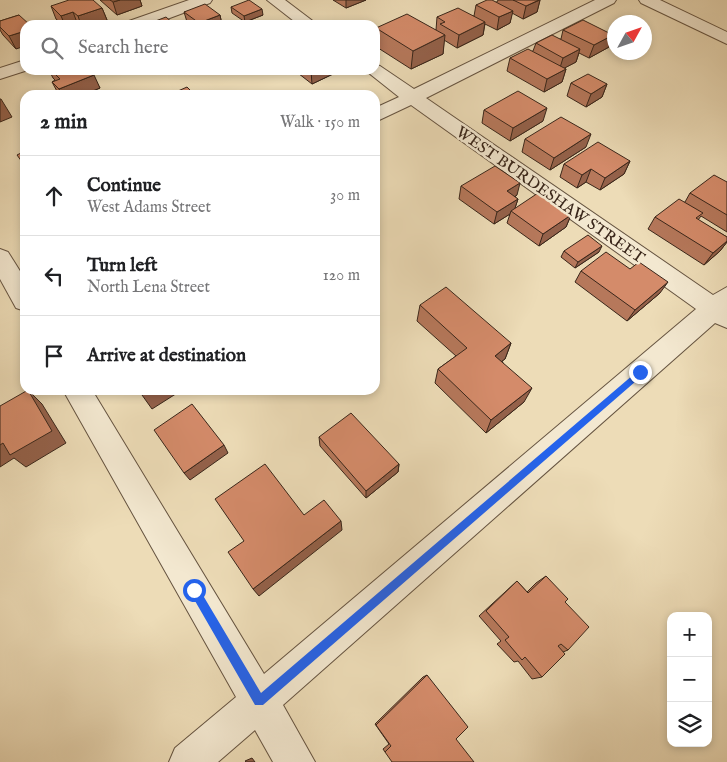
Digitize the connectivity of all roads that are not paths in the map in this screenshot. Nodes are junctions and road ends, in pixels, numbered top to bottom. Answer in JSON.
{"nodes":[{"id":1,"x":204,"y":0,"type":"edge"},
{"id":2,"x":275,"y":0,"type":"edge"},
{"id":3,"x":608,"y":0,"type":"edge"},
{"id":4,"x":647,"y":0,"type":"edge"},
{"id":5,"x":148,"y":20,"type":"edge"},
{"id":6,"x":303,"y":20,"type":"edge"},
{"id":7,"x":727,"y":39,"type":"edge"},
{"id":8,"x":20,"y":66,"type":"edge"},
{"id":9,"x":0,"y":74,"type":"edge"},
{"id":10,"x":380,"y":74,"type":"edge"},
{"id":11,"x":413,"y":97,"type":"junction"},
{"id":12,"x":380,"y":114,"type":"edge"},
{"id":13,"x":0,"y":258,"type":"edge"},
{"id":14,"x":18,"y":297,"type":"edge"},
{"id":15,"x":722,"y":308,"type":"edge"},
{"id":16,"x":80,"y":395,"type":"edge"},
{"id":17,"x":259,"y":701,"type":"junction"},
{"id":18,"x":189,"y":762,"type":"edge"},
{"id":19,"x":295,"y":762,"type":"edge"}],
"edges":[{"from":1,"to":5,"type":"street"},
{"from":2,"to":6,"type":"street"},
{"from":3,"to":11,"type":"street"},
{"from":4,"to":7,"type":"street"},
{"from":8,"to":9,"type":"street"},
{"from":10,"to":11,"type":"street","name":"WEST BURDESHAW STREET"},
{"from":11,"to":12,"type":"street"},
{"from":11,"to":15,"type":"street","name":"WEST BURDESHAW STREET"},
{"from":13,"to":14,"type":"street"},
{"from":15,"to":17,"type":"street"},
{"from":16,"to":17,"type":"street"},
{"from":17,"to":18,"type":"street"},
{"from":17,"to":19,"type":"street"}]}
